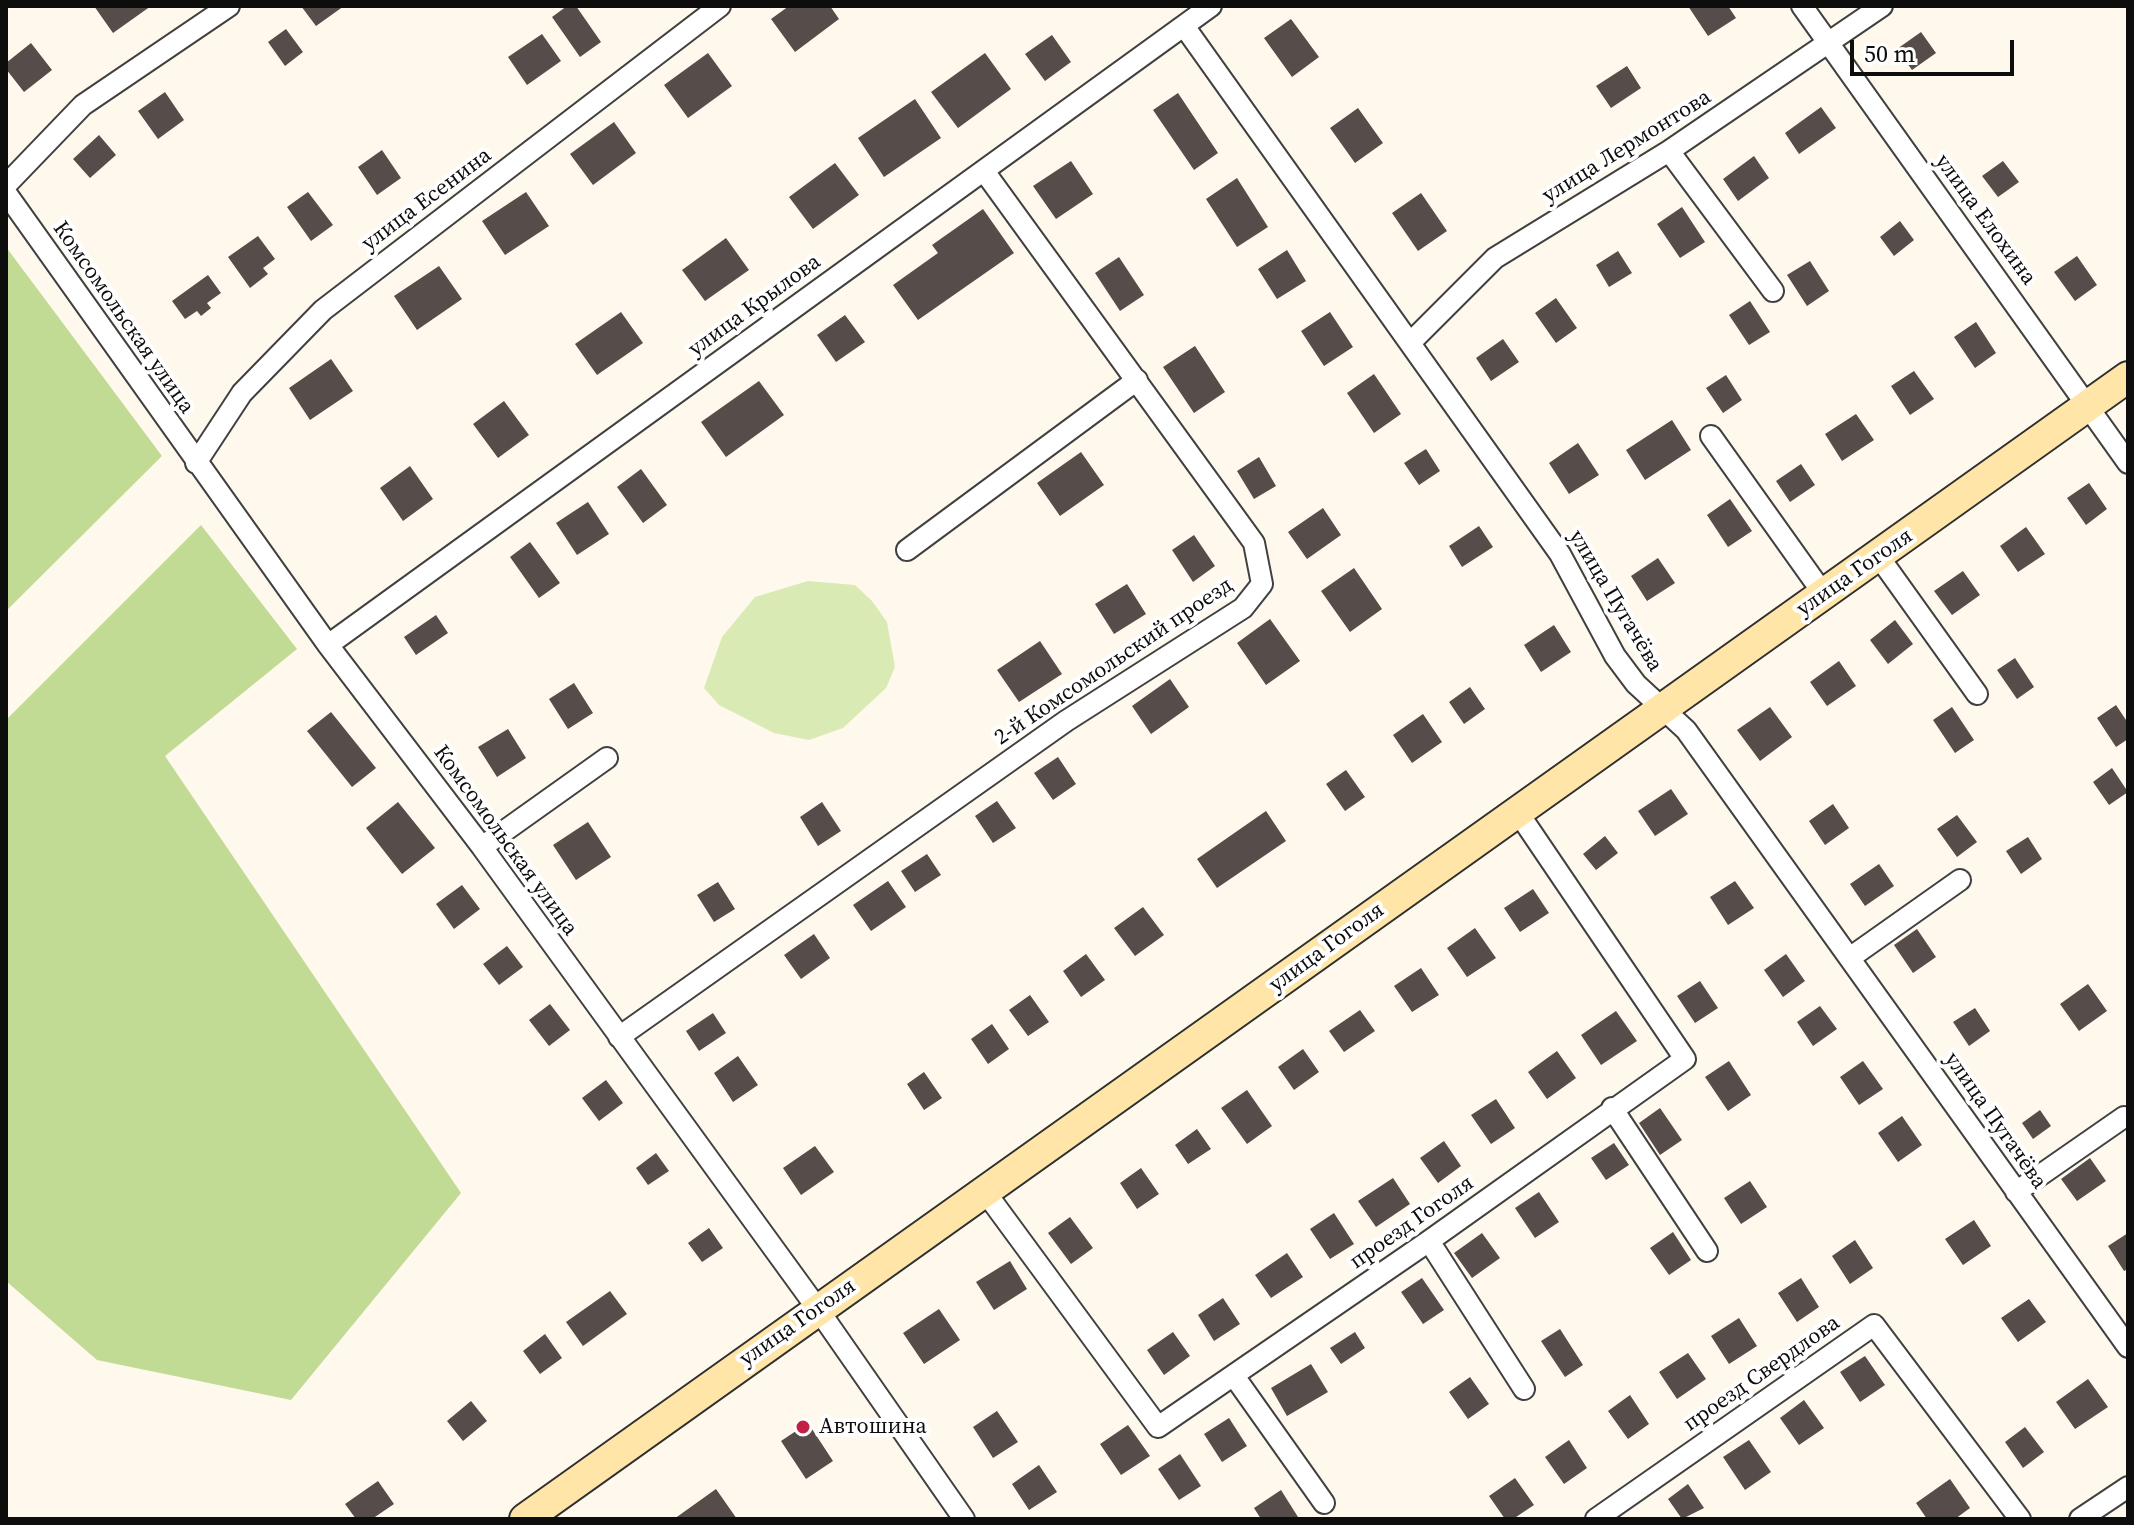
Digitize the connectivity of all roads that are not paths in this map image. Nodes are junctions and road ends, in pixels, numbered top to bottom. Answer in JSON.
{"nodes":[{"id":1,"x":229,"y":6,"type":"edge"},
{"id":2,"x":720,"y":6,"type":"edge"},
{"id":3,"x":1211,"y":6,"type":"edge"},
{"id":4,"x":1802,"y":6,"type":"edge"},
{"id":5,"x":1882,"y":6,"type":"edge"},
{"id":6,"x":1184,"y":26,"type":"junction"},
{"id":7,"x":1830,"y":43,"type":"junction"},
{"id":8,"x":1669,"y":151,"type":"junction"},
{"id":9,"x":984,"y":171,"type":"junction"},
{"id":10,"x":6,"y":185,"type":"edge"},
{"id":11,"x":6,"y":193,"type":"edge"},
{"id":12,"x":1773,"y":291,"type":"dead end"},
{"id":13,"x":1410,"y":343,"type":"junction"},
{"id":14,"x":2128,"y":377,"type":"edge"},
{"id":15,"x":1137,"y":380,"type":"junction"},
{"id":16,"x":2088,"y":406,"type":"junction"},
{"id":17,"x":1711,"y":436,"type":"dead end"},
{"id":18,"x":196,"y":463,"type":"junction"},
{"id":19,"x":2128,"y":463,"type":"edge"},
{"id":20,"x":907,"y":550,"type":"dead end"},
{"id":21,"x":1879,"y":557,"type":"junction"},
{"id":22,"x":1825,"y":596,"type":"junction"},
{"id":23,"x":328,"y":645,"type":"junction"},
{"id":24,"x":1977,"y":694,"type":"dead end"},
{"id":25,"x":1659,"y":709,"type":"junction"},
{"id":26,"x":607,"y":758,"type":"dead end"},
{"id":27,"x":1517,"y":811,"type":"junction"},
{"id":28,"x":482,"y":847,"type":"junction"},
{"id":29,"x":1960,"y":880,"type":"dead end"},
{"id":30,"x":1851,"y":957,"type":"junction"},
{"id":31,"x":619,"y":1037,"type":"junction"},
{"id":32,"x":1612,"y":1108,"type":"junction"},
{"id":33,"x":2124,"y":1117,"type":"dead end"},
{"id":34,"x":2016,"y":1192,"type":"junction"},
{"id":35,"x":986,"y":1193,"type":"junction"},
{"id":36,"x":1429,"y":1241,"type":"junction"},
{"id":37,"x":1707,"y":1251,"type":"dead end"},
{"id":38,"x":817,"y":1308,"type":"junction"},
{"id":39,"x":2128,"y":1347,"type":"edge"},
{"id":40,"x":1234,"y":1376,"type":"junction"},
{"id":41,"x":1524,"y":1389,"type":"dead end"},
{"id":42,"x":2128,"y":1487,"type":"edge"},
{"id":43,"x":1324,"y":1503,"type":"dead end"},
{"id":44,"x":525,"y":1519,"type":"edge"},
{"id":45,"x":964,"y":1519,"type":"edge"},
{"id":46,"x":1596,"y":1519,"type":"edge"},
{"id":47,"x":2020,"y":1519,"type":"edge"},
{"id":48,"x":2080,"y":1519,"type":"edge"}],
"edges":[{"from":1,"to":10,"type":"street"},
{"from":2,"to":18,"type":"street","name":"улица Есенина"},
{"from":3,"to":6,"type":"street","name":"улица Крылова"},
{"from":4,"to":7,"type":"street","name":"улица Елохина"},
{"from":5,"to":7,"type":"street","name":"улица Лермонтова"},
{"from":6,"to":9,"type":"street","name":"улица Крылова"},
{"from":6,"to":13,"type":"street","name":"улица Пугачёва"},
{"from":7,"to":8,"type":"street","name":"улица Лермонтова"},
{"from":7,"to":16,"type":"street","name":"улица Елохина"},
{"from":8,"to":12,"type":"street"},
{"from":8,"to":13,"type":"street","name":"улица Лермонтова"},
{"from":9,"to":15,"type":"street","name":"2-й Комсомольский проезд"},
{"from":9,"to":23,"type":"street","name":"улица Крылова"},
{"from":11,"to":18,"type":"street","name":"Комсомольская улица"},
{"from":13,"to":25,"type":"street","name":"улица Пугачёва"},
{"from":14,"to":16,"type":"street","name":"улица Гоголя"},
{"from":15,"to":20,"type":"street"},
{"from":15,"to":31,"type":"street","name":"2-й Комсомольский проезд"},
{"from":16,"to":19,"type":"street","name":"улица Елохина"},
{"from":16,"to":21,"type":"street","name":"улица Гоголя"},
{"from":17,"to":22,"type":"street"},
{"from":18,"to":23,"type":"street","name":"Комсомольская улица"},
{"from":21,"to":22,"type":"street","name":"улица Гоголя"},
{"from":21,"to":24,"type":"street"},
{"from":22,"to":25,"type":"street","name":"улица Гоголя"},
{"from":23,"to":28,"type":"street","name":"Комсомольская улица"},
{"from":25,"to":27,"type":"street","name":"улица Гоголя"},
{"from":25,"to":30,"type":"street","name":"улица Пугачёва"},
{"from":26,"to":28,"type":"street"},
{"from":27,"to":32,"type":"street","name":"проезд Гоголя"},
{"from":27,"to":35,"type":"street","name":"улица Гоголя"},
{"from":28,"to":31,"type":"street","name":"Комсомольская улица"},
{"from":29,"to":30,"type":"street"},
{"from":30,"to":34,"type":"street","name":"улица Пугачёва"},
{"from":31,"to":38,"type":"street","name":"Комсомольская улица"},
{"from":32,"to":36,"type":"street","name":"проезд Гоголя"},
{"from":32,"to":37,"type":"street"},
{"from":33,"to":34,"type":"street"},
{"from":34,"to":39,"type":"street","name":"улица Пугачёва"},
{"from":35,"to":38,"type":"street","name":"улица Гоголя"},
{"from":35,"to":40,"type":"street","name":"проезд Гоголя"},
{"from":36,"to":40,"type":"street","name":"проезд Гоголя"},
{"from":36,"to":41,"type":"street"},
{"from":38,"to":44,"type":"street","name":"улица Гоголя"},
{"from":38,"to":45,"type":"street","name":"Комсомольская улица"},
{"from":40,"to":43,"type":"street"},
{"from":42,"to":48,"type":"street"},
{"from":46,"to":47,"type":"street","name":"проезд Свердлова"}]}
